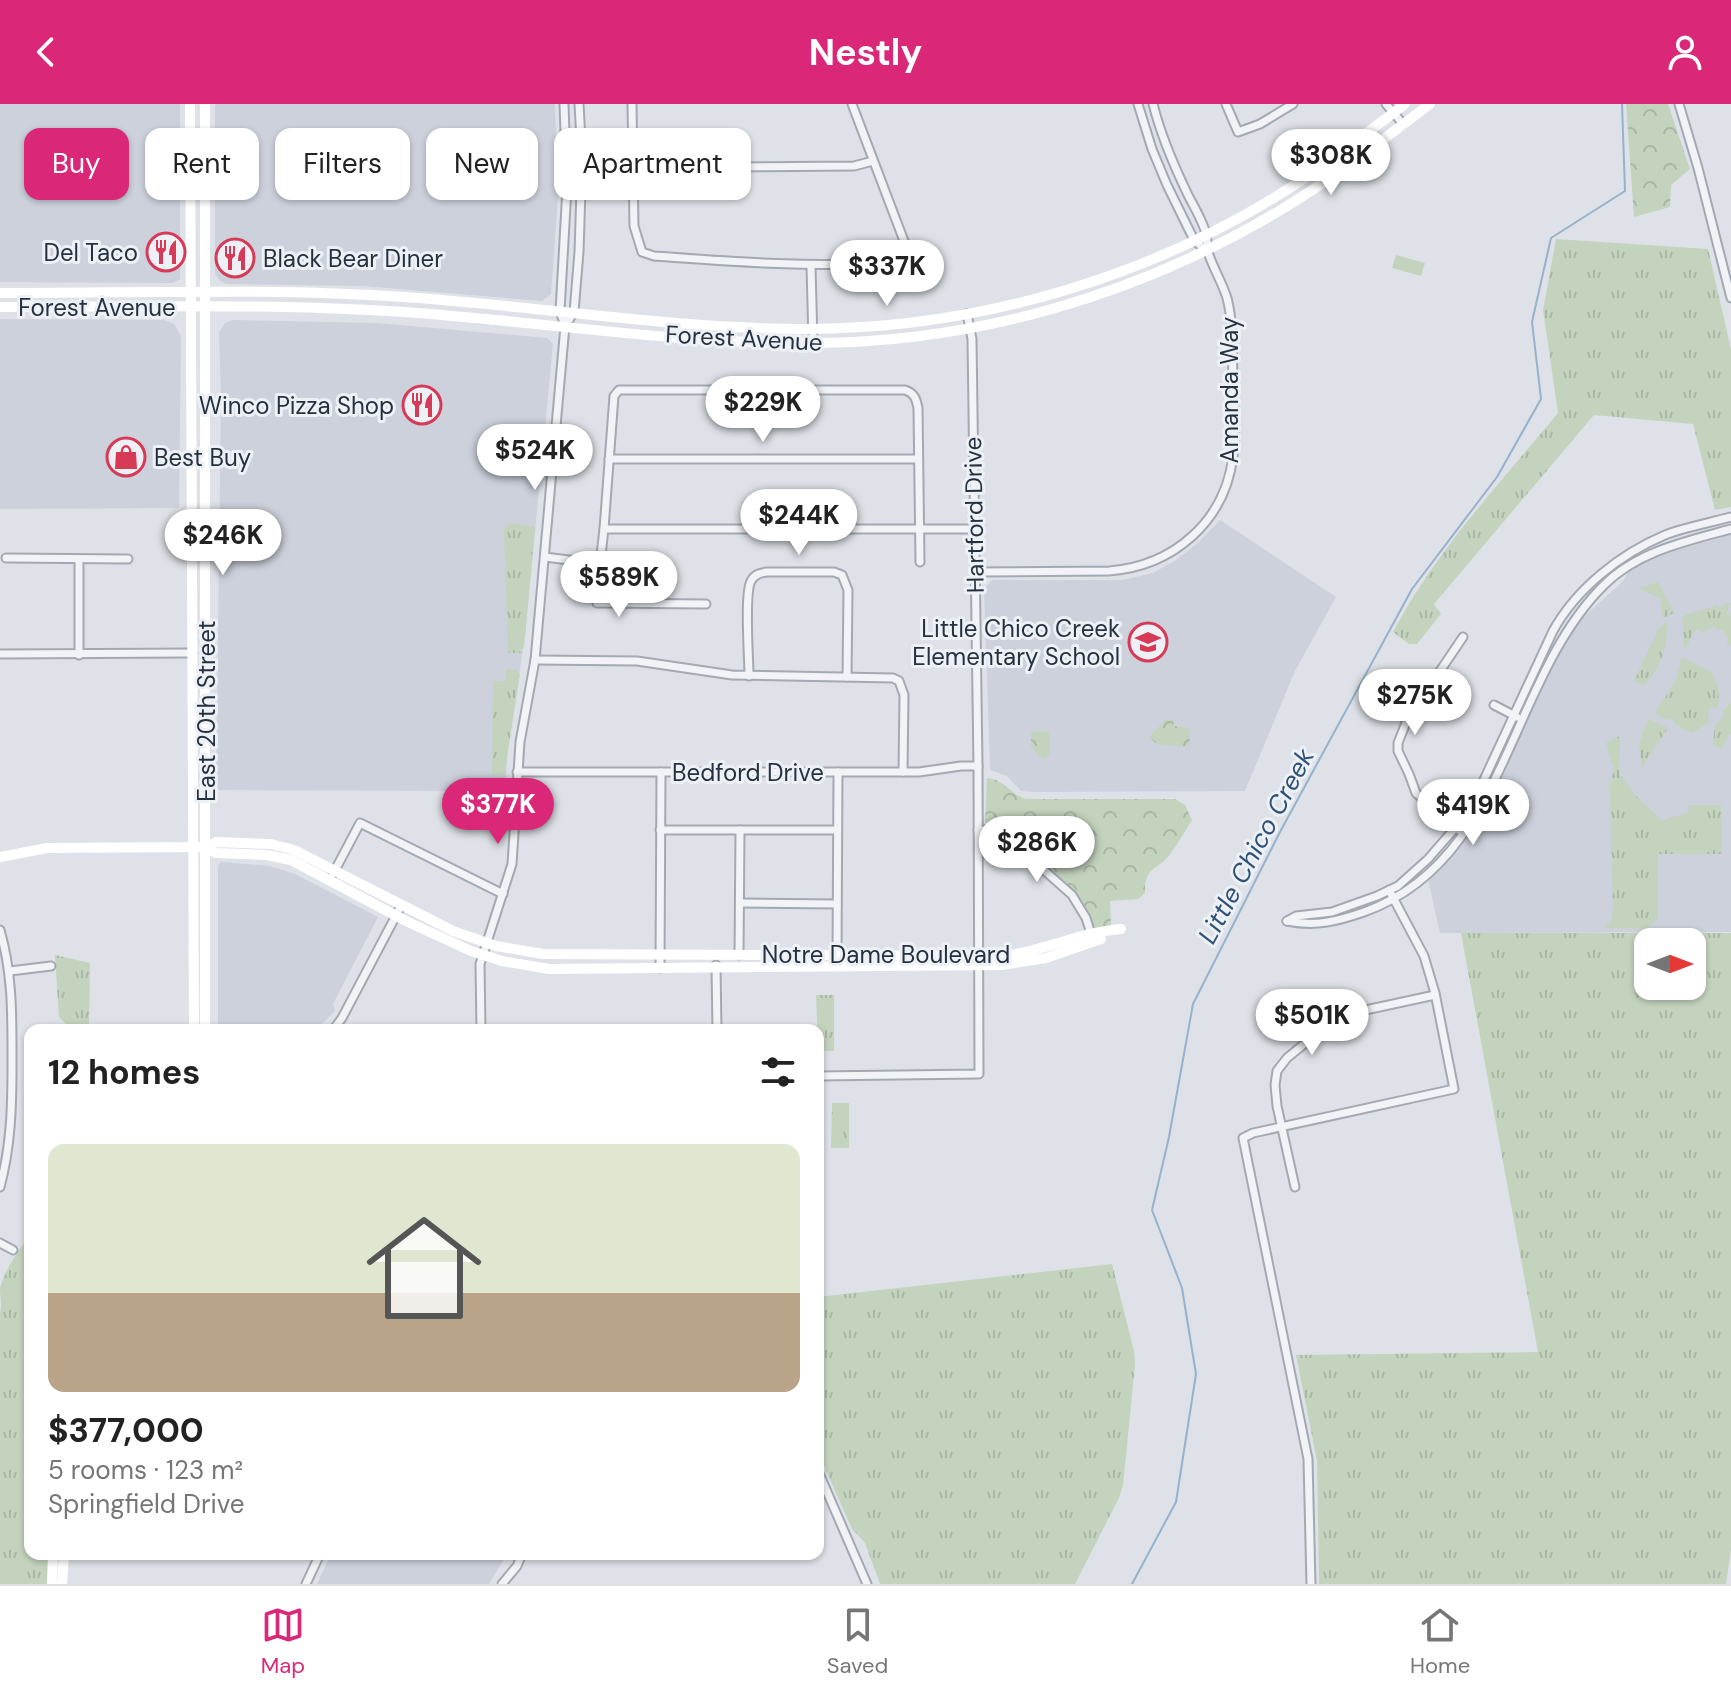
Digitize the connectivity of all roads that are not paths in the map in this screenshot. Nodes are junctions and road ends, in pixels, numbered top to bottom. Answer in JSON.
{"nodes":[{"id":1,"x":190,"y":104,"type":"edge"},
{"id":2,"x":205,"y":104,"type":"edge"},
{"id":3,"x":564,"y":104,"type":"edge"},
{"id":4,"x":579,"y":104,"type":"edge"},
{"id":5,"x":632,"y":104,"type":"edge"},
{"id":6,"x":852,"y":104,"type":"edge"},
{"id":7,"x":1138,"y":104,"type":"edge"},
{"id":8,"x":1153,"y":104,"type":"edge"},
{"id":9,"x":1226,"y":104,"type":"edge"},
{"id":10,"x":1293,"y":104,"type":"edge"},
{"id":11,"x":1405,"y":104,"type":"edge"},
{"id":12,"x":1430,"y":104,"type":"edge"},
{"id":13,"x":1679,"y":104,"type":"edge"},
{"id":14,"x":1390,"y":108,"type":"edge"},
{"id":15,"x":1403,"y":124,"type":"junction"},
{"id":16,"x":191,"y":128,"type":"edge"},
{"id":17,"x":205,"y":128,"type":"edge"},
{"id":18,"x":873,"y":161,"type":"junction"},
{"id":19,"x":751,"y":167,"type":"edge"},
{"id":20,"x":191,"y":200,"type":"edge"},
{"id":21,"x":205,"y":200,"type":"edge"},
{"id":22,"x":1206,"y":234,"type":"junction"},
{"id":23,"x":1194,"y":240,"type":"junction"},
{"id":24,"x":1207,"y":251,"type":"junction"},
{"id":25,"x":811,"y":266,"type":"junction"},
{"id":26,"x":0,"y":293,"type":"edge"},
{"id":27,"x":190,"y":293,"type":"junction"},
{"id":28,"x":206,"y":293,"type":"junction"},
{"id":29,"x":1731,"y":298,"type":"edge"},
{"id":30,"x":0,"y":307,"type":"edge"},
{"id":31,"x":190,"y":308,"type":"junction"},
{"id":32,"x":206,"y":308,"type":"junction"},
{"id":33,"x":560,"y":311,"type":"junction"},
{"id":34,"x":574,"y":312,"type":"junction"},
{"id":35,"x":967,"y":314,"type":"junction"},
{"id":36,"x":565,"y":326,"type":"junction"},
{"id":37,"x":970,"y":328,"type":"junction"},
{"id":38,"x":812,"y":329,"type":"junction"},
{"id":39,"x":813,"y":343,"type":"junction"},
{"id":40,"x":609,"y":459,"type":"junction"},
{"id":41,"x":917,"y":459,"type":"junction"},
{"id":42,"x":1731,"y":517,"type":"edge"},
{"id":43,"x":604,"y":529,"type":"junction"},
{"id":44,"x":919,"y":529,"type":"junction"},
{"id":45,"x":974,"y":529,"type":"junction"},
{"id":46,"x":1731,"y":529,"type":"edge"},
{"id":47,"x":545,"y":557,"type":"junction"},
{"id":48,"x":6,"y":558,"type":"dead end"},
{"id":49,"x":79,"y":559,"type":"junction"},
{"id":50,"x":128,"y":559,"type":"dead end"},
{"id":51,"x":920,"y":562,"type":"dead end"},
{"id":52,"x":600,"y":564,"type":"junction"},
{"id":53,"x":975,"y":572,"type":"junction"},
{"id":54,"x":706,"y":604,"type":"dead end"},
{"id":55,"x":1463,"y":637,"type":"dead end"},
{"id":56,"x":192,"y":653,"type":"junction"},
{"id":57,"x":0,"y":654,"type":"edge"},
{"id":58,"x":79,"y":655,"type":"junction"},
{"id":59,"x":535,"y":660,"type":"junction"},
{"id":60,"x":749,"y":676,"type":"junction"},
{"id":61,"x":847,"y":677,"type":"junction"},
{"id":62,"x":1494,"y":705,"type":"dead end"},
{"id":63,"x":1513,"y":715,"type":"junction"},
{"id":64,"x":1522,"y":719,"type":"junction"},
{"id":65,"x":978,"y":766,"type":"junction"},
{"id":66,"x":517,"y":772,"type":"junction"},
{"id":67,"x":661,"y":772,"type":"junction"},
{"id":68,"x":838,"y":772,"type":"junction"},
{"id":69,"x":903,"y":772,"type":"junction"},
{"id":70,"x":1456,"y":828,"type":"junction"},
{"id":71,"x":660,"y":830,"type":"junction"},
{"id":72,"x":740,"y":830,"type":"junction"},
{"id":73,"x":837,"y":830,"type":"junction"},
{"id":74,"x":978,"y":830,"type":"junction"},
{"id":75,"x":1463,"y":834,"type":"junction"},
{"id":76,"x":192,"y":847,"type":"junction"},
{"id":77,"x":205,"y":847,"type":"junction"},
{"id":78,"x":0,"y":857,"type":"edge"},
{"id":79,"x":333,"y":875,"type":"junction"},
{"id":80,"x":1389,"y":890,"type":"junction"},
{"id":81,"x":503,"y":894,"type":"junction"},
{"id":82,"x":1393,"y":899,"type":"junction"},
{"id":83,"x":740,"y":903,"type":"junction"},
{"id":84,"x":837,"y":904,"type":"junction"},
{"id":85,"x":398,"y":911,"type":"junction"},
{"id":86,"x":0,"y":930,"type":"edge"},
{"id":87,"x":1092,"y":938,"type":"joint"},
{"id":88,"x":484,"y":949,"type":"junction"},
{"id":89,"x":660,"y":955,"type":"junction"},
{"id":90,"x":739,"y":955,"type":"junction"},
{"id":91,"x":716,"y":961,"type":"junction"},
{"id":92,"x":837,"y":961,"type":"junction"},
{"id":93,"x":979,"y":961,"type":"junction"},
{"id":94,"x":51,"y":966,"type":"dead end"},
{"id":95,"x":660,"y":968,"type":"junction"},
{"id":96,"x":10,"y":971,"type":"junction"},
{"id":97,"x":1435,"y":995,"type":"junction"},
{"id":98,"x":195,"y":1024,"type":"edge"},
{"id":99,"x":205,"y":1024,"type":"edge"},
{"id":100,"x":338,"y":1024,"type":"edge"},
{"id":101,"x":481,"y":1024,"type":"edge"},
{"id":102,"x":717,"y":1024,"type":"edge"},
{"id":103,"x":0,"y":1068,"type":"edge"},
{"id":104,"x":12,"y":1068,"type":"junction"},
{"id":105,"x":824,"y":1076,"type":"edge"},
{"id":106,"x":1281,"y":1126,"type":"junction"},
{"id":107,"x":0,"y":1187,"type":"edge"},
{"id":108,"x":1295,"y":1187,"type":"dead end"},
{"id":109,"x":0,"y":1243,"type":"edge"},
{"id":110,"x":13,"y":1250,"type":"dead end"},
{"id":111,"x":824,"y":1485,"type":"edge"},
{"id":112,"x":53,"y":1560,"type":"edge"},
{"id":113,"x":64,"y":1560,"type":"edge"},
{"id":114,"x":317,"y":1560,"type":"edge"},
{"id":115,"x":518,"y":1560,"type":"edge"},
{"id":116,"x":52,"y":1584,"type":"edge"},
{"id":117,"x":62,"y":1584,"type":"edge"},
{"id":118,"x":306,"y":1584,"type":"edge"},
{"id":119,"x":502,"y":1584,"type":"edge"},
{"id":120,"x":867,"y":1584,"type":"edge"},
{"id":121,"x":1311,"y":1584,"type":"edge"}],
"edges":[{"from":1,"to":16,"type":"street","name":"East 20th Street"},
{"from":2,"to":17,"type":"street","name":"East 20th Street"},
{"from":3,"to":33,"type":"street"},
{"from":4,"to":34,"type":"street"},
{"from":5,"to":25,"type":"street"},
{"from":6,"to":18,"type":"street"},
{"from":7,"to":23,"type":"street"},
{"from":8,"to":22,"type":"street"},
{"from":9,"to":10,"type":"street"},
{"from":11,"to":14,"type":"street","name":"Forest Avenue"},
{"from":12,"to":15,"type":"street","name":"Forest Avenue"},
{"from":13,"to":29,"type":"street"},
{"from":14,"to":15,"type":"street"},
{"from":14,"to":22,"type":"street","name":"Forest Avenue"},
{"from":15,"to":24,"type":"street","name":"Forest Avenue"},
{"from":18,"to":19,"type":"street"},
{"from":18,"to":25,"type":"street"},
{"from":20,"to":27,"type":"street","name":"East 20th Street"},
{"from":21,"to":28,"type":"street","name":"East 20th Street"},
{"from":22,"to":23,"type":"street","name":"Forest Avenue"},
{"from":22,"to":24,"type":"street"},
{"from":23,"to":24,"type":"street"},
{"from":23,"to":35,"type":"street","name":"Forest Avenue"},
{"from":24,"to":37,"type":"street","name":"Forest Avenue"},
{"from":24,"to":53,"type":"street","name":"Amanda Way"},
{"from":25,"to":38,"type":"street"},
{"from":26,"to":27,"type":"street","name":"Forest Avenue"},
{"from":27,"to":28,"type":"street","name":"Forest Avenue"},
{"from":27,"to":31,"type":"street","name":"East 20th Street"},
{"from":28,"to":32,"type":"street","name":"East 20th Street"},
{"from":28,"to":33,"type":"street","name":"Forest Avenue"},
{"from":30,"to":31,"type":"street","name":"Forest Avenue"},
{"from":31,"to":32,"type":"street","name":"Forest Avenue"},
{"from":31,"to":56,"type":"street","name":"East 20th Street"},
{"from":32,"to":36,"type":"street","name":"Forest Avenue"},
{"from":32,"to":77,"type":"street","name":"East 20th Street"},
{"from":33,"to":34,"type":"street","name":"Forest Avenue"},
{"from":33,"to":36,"type":"street"},
{"from":34,"to":36,"type":"street"},
{"from":34,"to":38,"type":"street","name":"Forest Avenue"},
{"from":35,"to":37,"type":"street","name":"Hartford Drive"},
{"from":35,"to":38,"type":"street","name":"Forest Avenue"},
{"from":36,"to":39,"type":"street","name":"Forest Avenue"},
{"from":36,"to":47,"type":"street"},
{"from":37,"to":39,"type":"street","name":"Forest Avenue"},
{"from":37,"to":45,"type":"street","name":"Hartford Drive"},
{"from":38,"to":39,"type":"street"},
{"from":40,"to":41,"type":"street"},
{"from":40,"to":41,"type":"street"},
{"from":40,"to":43,"type":"street"},
{"from":41,"to":44,"type":"street"},
{"from":42,"to":63,"type":"street"},
{"from":43,"to":44,"type":"street"},
{"from":43,"to":52,"type":"street"},
{"from":44,"to":45,"type":"street"},
{"from":44,"to":51,"type":"street"},
{"from":45,"to":53,"type":"street","name":"Hartford Drive"},
{"from":46,"to":64,"type":"street"},
{"from":47,"to":52,"type":"street"},
{"from":47,"to":59,"type":"street"},
{"from":48,"to":49,"type":"street"},
{"from":49,"to":50,"type":"street"},
{"from":49,"to":58,"type":"street"},
{"from":52,"to":54,"type":"street"},
{"from":53,"to":65,"type":"street","name":"Hartford Drive"},
{"from":55,"to":70,"type":"street"},
{"from":56,"to":58,"type":"street"},
{"from":56,"to":76,"type":"street","name":"East 20th Street"},
{"from":57,"to":58,"type":"street"},
{"from":59,"to":60,"type":"street"},
{"from":59,"to":66,"type":"street"},
{"from":60,"to":61,"type":"street"},
{"from":60,"to":61,"type":"street"},
{"from":61,"to":69,"type":"street"},
{"from":62,"to":63,"type":"street"},
{"from":63,"to":64,"type":"street"},
{"from":63,"to":70,"type":"street"},
{"from":64,"to":75,"type":"street"},
{"from":65,"to":69,"type":"street","name":"Bedford Drive"},
{"from":65,"to":74,"type":"street","name":"Hartford Drive"},
{"from":66,"to":67,"type":"street","name":"Bedford Drive"},
{"from":66,"to":81,"type":"street"},
{"from":67,"to":68,"type":"street","name":"Bedford Drive"},
{"from":67,"to":71,"type":"street"},
{"from":68,"to":69,"type":"street","name":"Bedford Drive"},
{"from":68,"to":73,"type":"street"},
{"from":70,"to":75,"type":"street"},
{"from":70,"to":80,"type":"street"},
{"from":71,"to":72,"type":"street"},
{"from":71,"to":89,"type":"street"},
{"from":72,"to":73,"type":"street"},
{"from":72,"to":83,"type":"street"},
{"from":73,"to":84,"type":"street"},
{"from":74,"to":87,"type":"street"},
{"from":74,"to":93,"type":"street","name":"Hartford Drive"},
{"from":75,"to":82,"type":"street"},
{"from":76,"to":77,"type":"street","name":"Notre Dame Boulevard"},
{"from":76,"to":78,"type":"street","name":"Notre Dame Boulevard"},
{"from":76,"to":98,"type":"street","name":"East 20th Street"},
{"from":77,"to":79,"type":"street","name":"Notre Dame Boulevard"},
{"from":77,"to":99,"type":"street","name":"East 20th Street"},
{"from":79,"to":81,"type":"street"},
{"from":79,"to":85,"type":"street","name":"Notre Dame Boulevard"},
{"from":80,"to":82,"type":"street"},
{"from":80,"to":82,"type":"street"},
{"from":81,"to":88,"type":"street"},
{"from":82,"to":97,"type":"street"},
{"from":83,"to":84,"type":"street"},
{"from":83,"to":90,"type":"street"},
{"from":84,"to":92,"type":"street"},
{"from":85,"to":88,"type":"street","name":"Notre Dame Boulevard"},
{"from":85,"to":100,"type":"street"},
{"from":86,"to":96,"type":"street"},
{"from":87,"to":93,"type":"street","name":"Notre Dame Boulevard"},
{"from":88,"to":89,"type":"street","name":"Notre Dame Boulevard"},
{"from":88,"to":95,"type":"street","name":"Notre Dame Boulevard"},
{"from":88,"to":101,"type":"street"},
{"from":89,"to":91,"type":"street","name":"Notre Dame Boulevard"},
{"from":89,"to":95,"type":"street"},
{"from":90,"to":91,"type":"street","name":"Notre Dame Boulevard"},
{"from":90,"to":92,"type":"street","name":"Notre Dame Boulevard"},
{"from":91,"to":92,"type":"street","name":"Notre Dame Boulevard"},
{"from":91,"to":95,"type":"street","name":"Notre Dame Boulevard"},
{"from":91,"to":102,"type":"street"},
{"from":92,"to":93,"type":"street","name":"Notre Dame Boulevard"},
{"from":93,"to":105,"type":"street","name":"Hartford Drive"},
{"from":94,"to":96,"type":"street"},
{"from":96,"to":104,"type":"street"},
{"from":97,"to":106,"type":"street"},
{"from":97,"to":106,"type":"street"},
{"from":103,"to":104,"type":"street"},
{"from":104,"to":107,"type":"street"},
{"from":106,"to":108,"type":"street"},
{"from":106,"to":121,"type":"street"},
{"from":109,"to":110,"type":"street"},
{"from":111,"to":120,"type":"street"},
{"from":112,"to":116,"type":"street"},
{"from":113,"to":117,"type":"street"},
{"from":114,"to":118,"type":"street"},
{"from":115,"to":119,"type":"street"}]}
